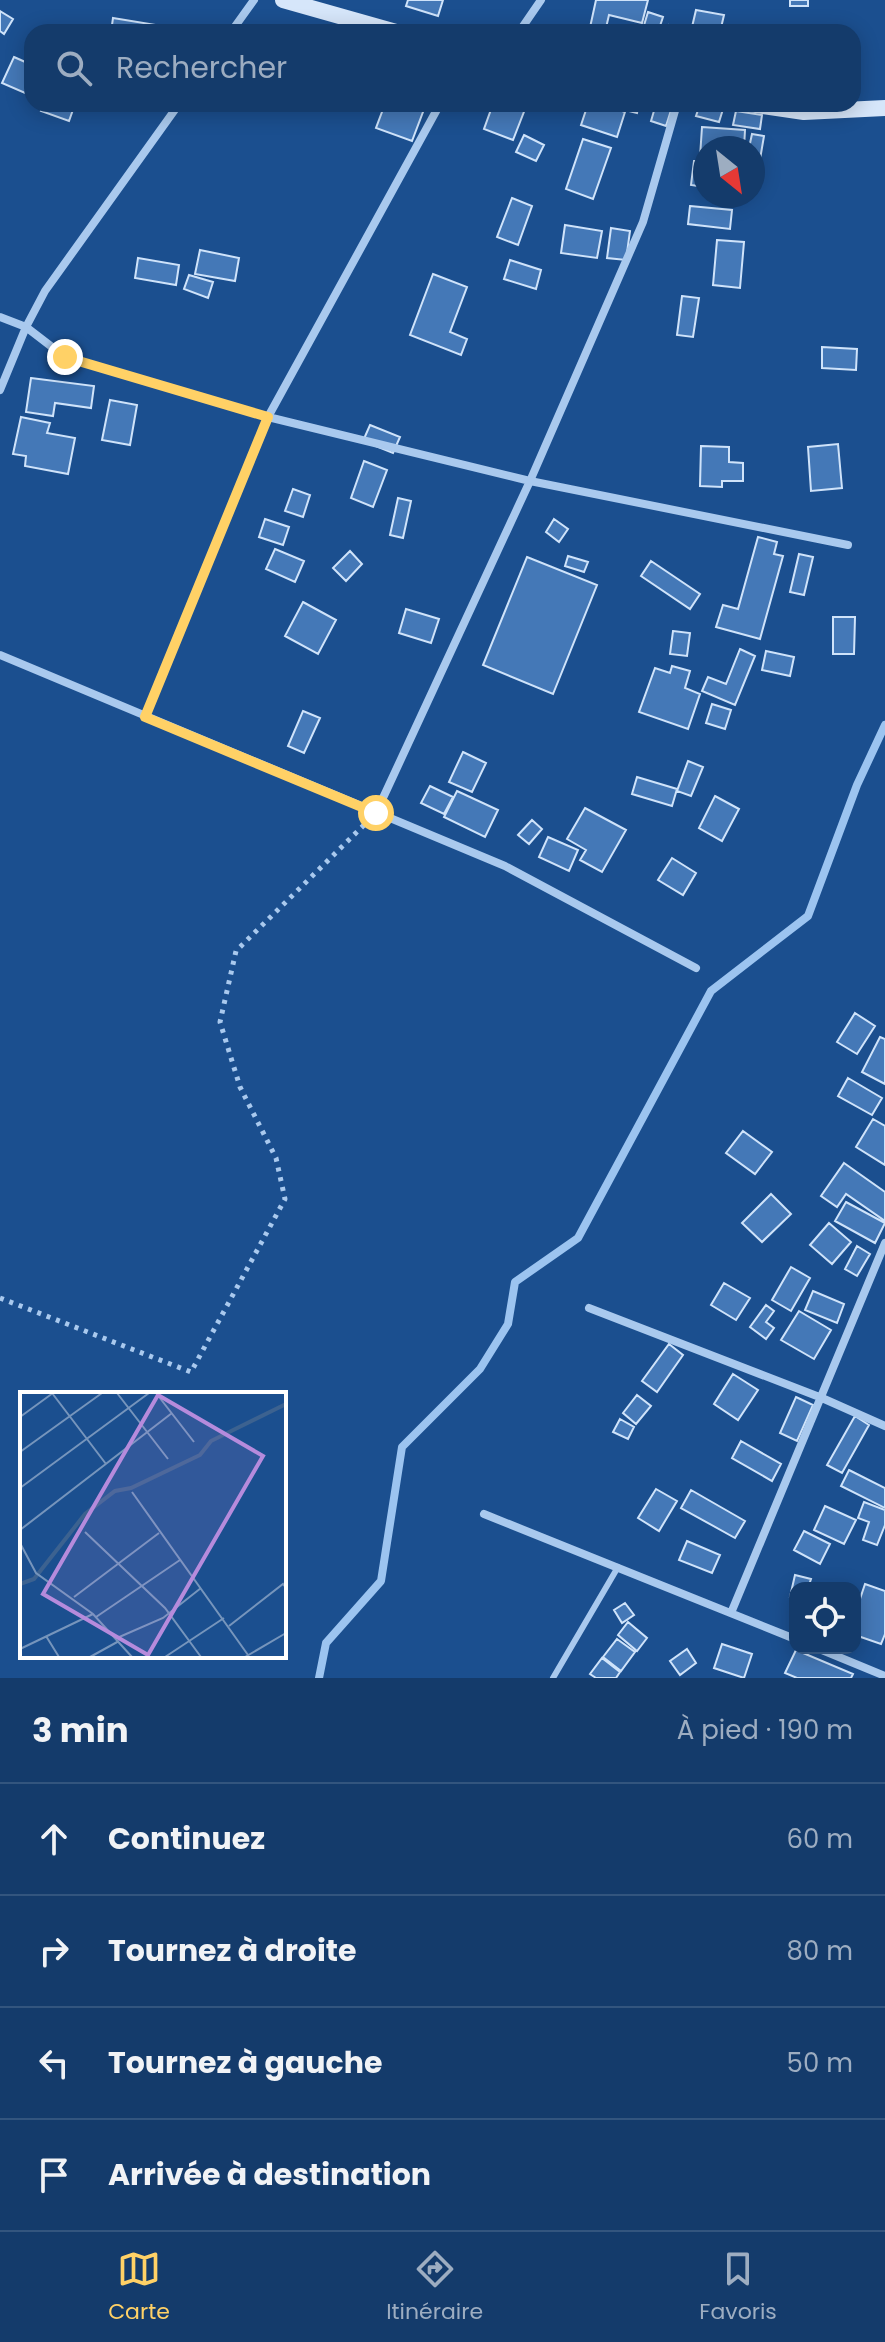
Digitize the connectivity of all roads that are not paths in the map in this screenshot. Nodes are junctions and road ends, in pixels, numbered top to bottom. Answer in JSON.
{"nodes":[{"id":1,"x":254,"y":0,"type":"edge"},
{"id":2,"x":283,"y":0,"type":"edge"},
{"id":3,"x":541,"y":0,"type":"edge"},
{"id":4,"x":237,"y":24,"type":"edge"},
{"id":5,"x":368,"y":24,"type":"edge"},
{"id":6,"x":524,"y":24,"type":"edge"},
{"id":7,"x":885,"y":108,"type":"edge"},
{"id":8,"x":861,"y":109,"type":"edge"},
{"id":9,"x":173,"y":112,"type":"edge"},
{"id":10,"x":436,"y":112,"type":"edge"},
{"id":11,"x":675,"y":112,"type":"edge"},
{"id":12,"x":0,"y":317,"type":"edge"},
{"id":13,"x":26,"y":327,"type":"junction"},
{"id":14,"x":0,"y":390,"type":"edge"},
{"id":15,"x":268,"y":417,"type":"junction"},
{"id":16,"x":530,"y":481,"type":"junction"},
{"id":17,"x":848,"y":545,"type":"dead end"},
{"id":18,"x":0,"y":655,"type":"edge"},
{"id":19,"x":145,"y":717,"type":"junction"},
{"id":20,"x":376,"y":813,"type":"junction"},
{"id":21,"x":696,"y":968,"type":"dead end"},
{"id":22,"x":885,"y":1243,"type":"edge"},
{"id":23,"x":589,"y":1308,"type":"dead end"},
{"id":24,"x":822,"y":1398,"type":"junction"},
{"id":25,"x":885,"y":1426,"type":"edge"},
{"id":26,"x":484,"y":1514,"type":"dead end"},
{"id":27,"x":618,"y":1567,"type":"junction"},
{"id":28,"x":731,"y":1613,"type":"junction"},
{"id":29,"x":789,"y":1637,"type":"edge"},
{"id":30,"x":831,"y":1654,"type":"edge"},
{"id":31,"x":885,"y":1677,"type":"edge"},
{"id":32,"x":553,"y":1678,"type":"edge"}],
"edges":[{"from":1,"to":4,"type":"street"},
{"from":2,"to":5,"type":"street"},
{"from":3,"to":6,"type":"street"},
{"from":7,"to":8,"type":"street"},
{"from":9,"to":13,"type":"street"},
{"from":10,"to":15,"type":"street"},
{"from":11,"to":16,"type":"street"},
{"from":12,"to":13,"type":"street"},
{"from":13,"to":14,"type":"street"},
{"from":13,"to":15,"type":"street"},
{"from":15,"to":16,"type":"street"},
{"from":15,"to":19,"type":"street"},
{"from":16,"to":17,"type":"street"},
{"from":16,"to":20,"type":"street"},
{"from":18,"to":19,"type":"street"},
{"from":19,"to":20,"type":"street"},
{"from":20,"to":21,"type":"street"},
{"from":22,"to":24,"type":"street"},
{"from":23,"to":24,"type":"street"},
{"from":24,"to":25,"type":"street"},
{"from":24,"to":28,"type":"street"},
{"from":26,"to":27,"type":"street"},
{"from":27,"to":28,"type":"street"},
{"from":27,"to":32,"type":"lane"},
{"from":28,"to":29,"type":"street"},
{"from":30,"to":31,"type":"street"}]}
